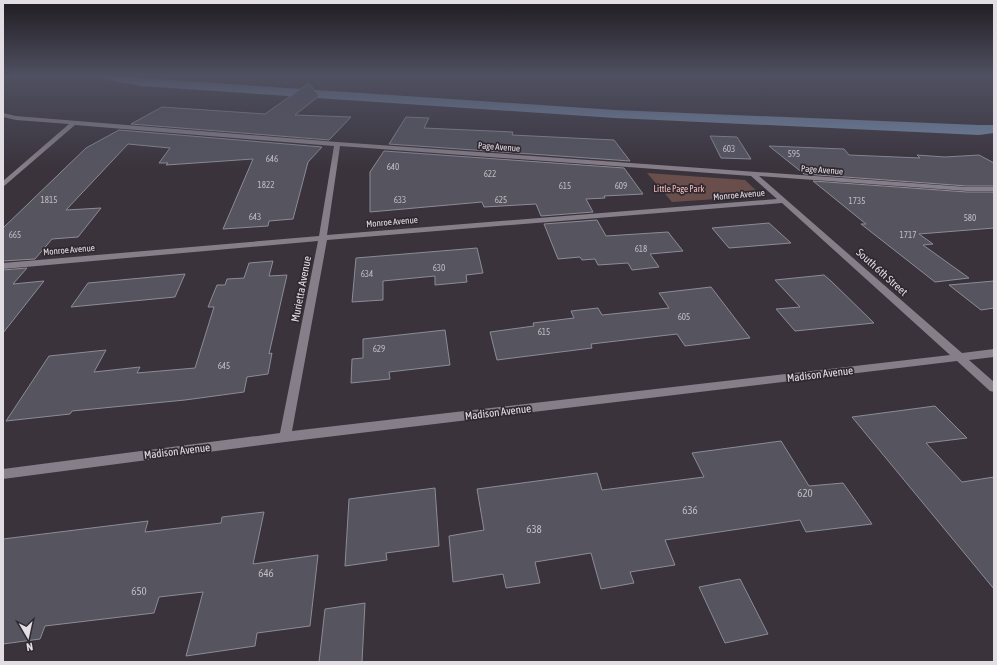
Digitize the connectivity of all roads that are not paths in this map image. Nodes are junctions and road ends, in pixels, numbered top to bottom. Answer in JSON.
{"nodes":[{"id":1,"x":3,"y":115,"type":"edge"},
{"id":2,"x":75,"y":122,"type":"junction"},
{"id":3,"x":337,"y":144,"type":"junction"},
{"id":4,"x":753,"y":174,"type":"junction"},
{"id":5,"x":3,"y":185,"type":"edge"},
{"id":6,"x":994,"y":189,"type":"edge"},
{"id":7,"x":783,"y":201,"type":"junction"},
{"id":8,"x":323,"y":238,"type":"junction"},
{"id":9,"x":3,"y":266,"type":"edge"},
{"id":10,"x":994,"y":353,"type":"edge"},
{"id":11,"x":959,"y":358,"type":"junction"},
{"id":12,"x":994,"y":388,"type":"edge"},
{"id":13,"x":285,"y":437,"type":"junction"},
{"id":14,"x":3,"y":474,"type":"edge"}],
"edges":[{"from":1,"to":2,"type":"street","name":"Page Avenue"},
{"from":2,"to":3,"type":"street","name":"Page Avenue"},
{"from":2,"to":5,"type":"street"},
{"from":3,"to":4,"type":"street","name":"Page Avenue"},
{"from":3,"to":8,"type":"street","name":"Murietta Avenue"},
{"from":4,"to":6,"type":"street","name":"Page Avenue"},
{"from":4,"to":7,"type":"street","name":"South 6th Street"},
{"from":7,"to":8,"type":"street","name":"Monroe Avenue"},
{"from":7,"to":11,"type":"street","name":"South 6th Street"},
{"from":8,"to":9,"type":"street","name":"Monroe Avenue"},
{"from":8,"to":13,"type":"street","name":"Murietta Avenue"},
{"from":10,"to":11,"type":"street","name":"Madison Avenue"},
{"from":11,"to":12,"type":"street","name":"South 6th Street"},
{"from":11,"to":13,"type":"street","name":"Madison Avenue"},
{"from":13,"to":14,"type":"street","name":"Madison Avenue"}]}
